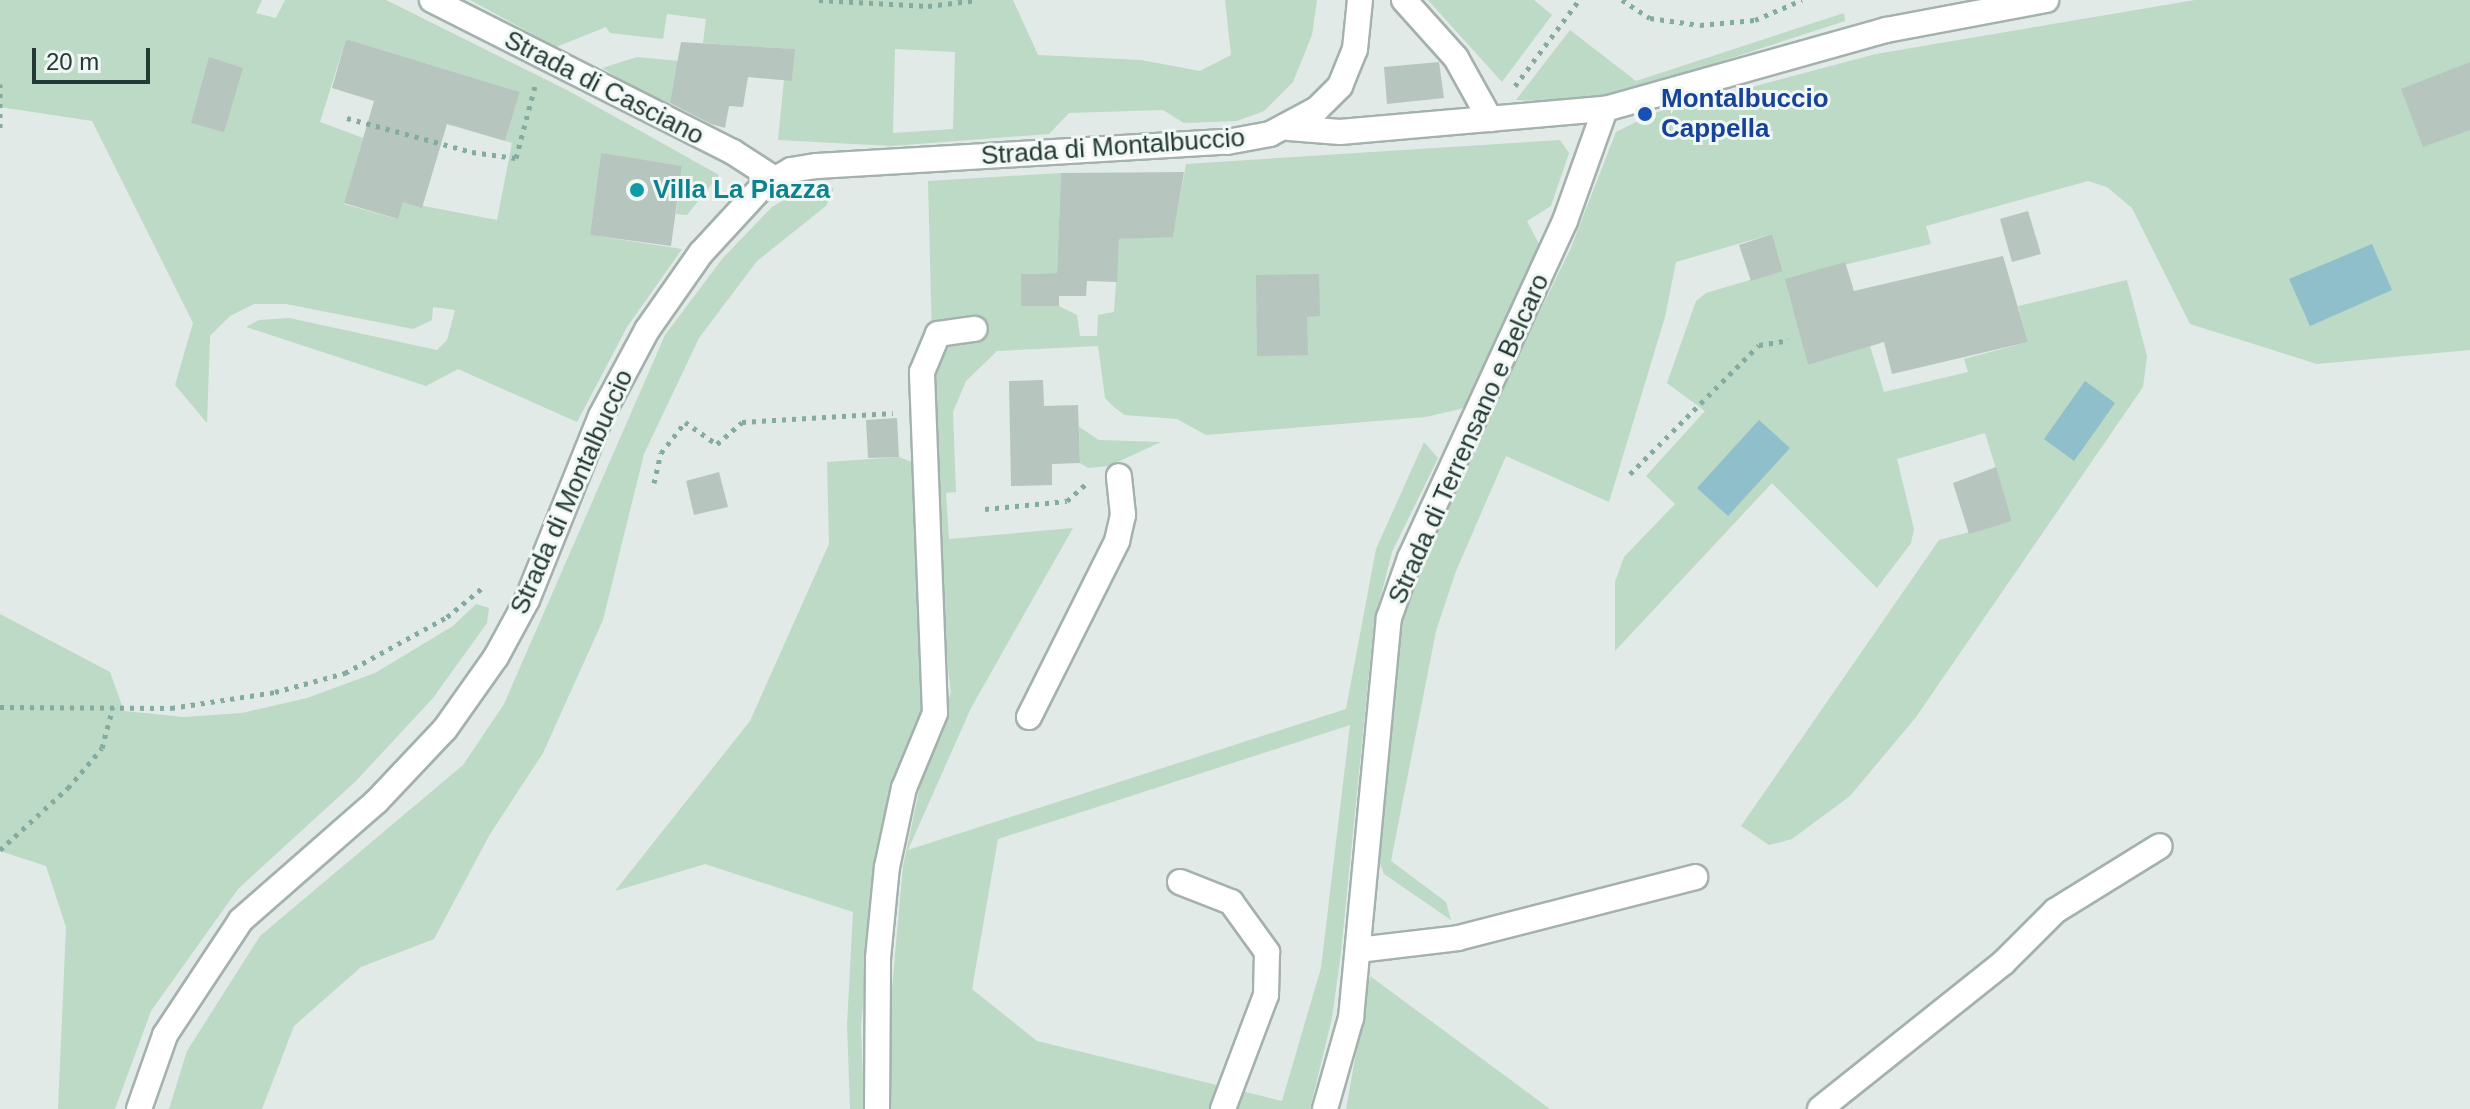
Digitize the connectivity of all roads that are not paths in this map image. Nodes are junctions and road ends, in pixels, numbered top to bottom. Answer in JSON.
{"nodes":[{"id":1,"x":432,"y":0,"type":"edge"},
{"id":2,"x":1360,"y":0,"type":"edge"},
{"id":3,"x":1404,"y":0,"type":"edge"},
{"id":4,"x":2046,"y":0,"type":"edge"},
{"id":5,"x":1605,"y":109,"type":"junction"},
{"id":6,"x":1490,"y":119,"type":"junction"},
{"id":7,"x":1289,"y":128,"type":"junction"},
{"id":8,"x":773,"y":178,"type":"junction"},
{"id":9,"x":975,"y":329,"type":"dead end"},
{"id":10,"x":1119,"y":476,"type":"dead end"},
{"id":11,"x":1029,"y":717,"type":"dead end"},
{"id":12,"x":2160,"y":846,"type":"dead end"},
{"id":13,"x":1695,"y":877,"type":"dead end"},
{"id":14,"x":1180,"y":882,"type":"dead end"},
{"id":15,"x":1358,"y":950,"type":"junction"},
{"id":16,"x":139,"y":1109,"type":"edge"},
{"id":17,"x":877,"y":1109,"type":"edge"},
{"id":18,"x":1223,"y":1109,"type":"edge"},
{"id":19,"x":1325,"y":1109,"type":"edge"},
{"id":20,"x":1820,"y":1109,"type":"edge"}],
"edges":[{"from":1,"to":8,"type":"street","name":"Strada di Casciano"},
{"from":2,"to":7,"type":"street","name":"Strada di Montalbuccio"},
{"from":3,"to":6,"type":"street"},
{"from":4,"to":5,"type":"street"},
{"from":5,"to":6,"type":"street"},
{"from":5,"to":15,"type":"street","name":"Strada di Terrensano e Belcaro"},
{"from":6,"to":7,"type":"street"},
{"from":7,"to":8,"type":"street","name":"Strada di Montalbuccio"},
{"from":8,"to":16,"type":"street","name":"Strada di Montalbuccio"},
{"from":9,"to":17,"type":"street"},
{"from":10,"to":11,"type":"street"},
{"from":12,"to":20,"type":"street"},
{"from":13,"to":15,"type":"street"},
{"from":14,"to":18,"type":"street"},
{"from":15,"to":19,"type":"street","name":"Strada di Terrensano e Belcaro"}]}
